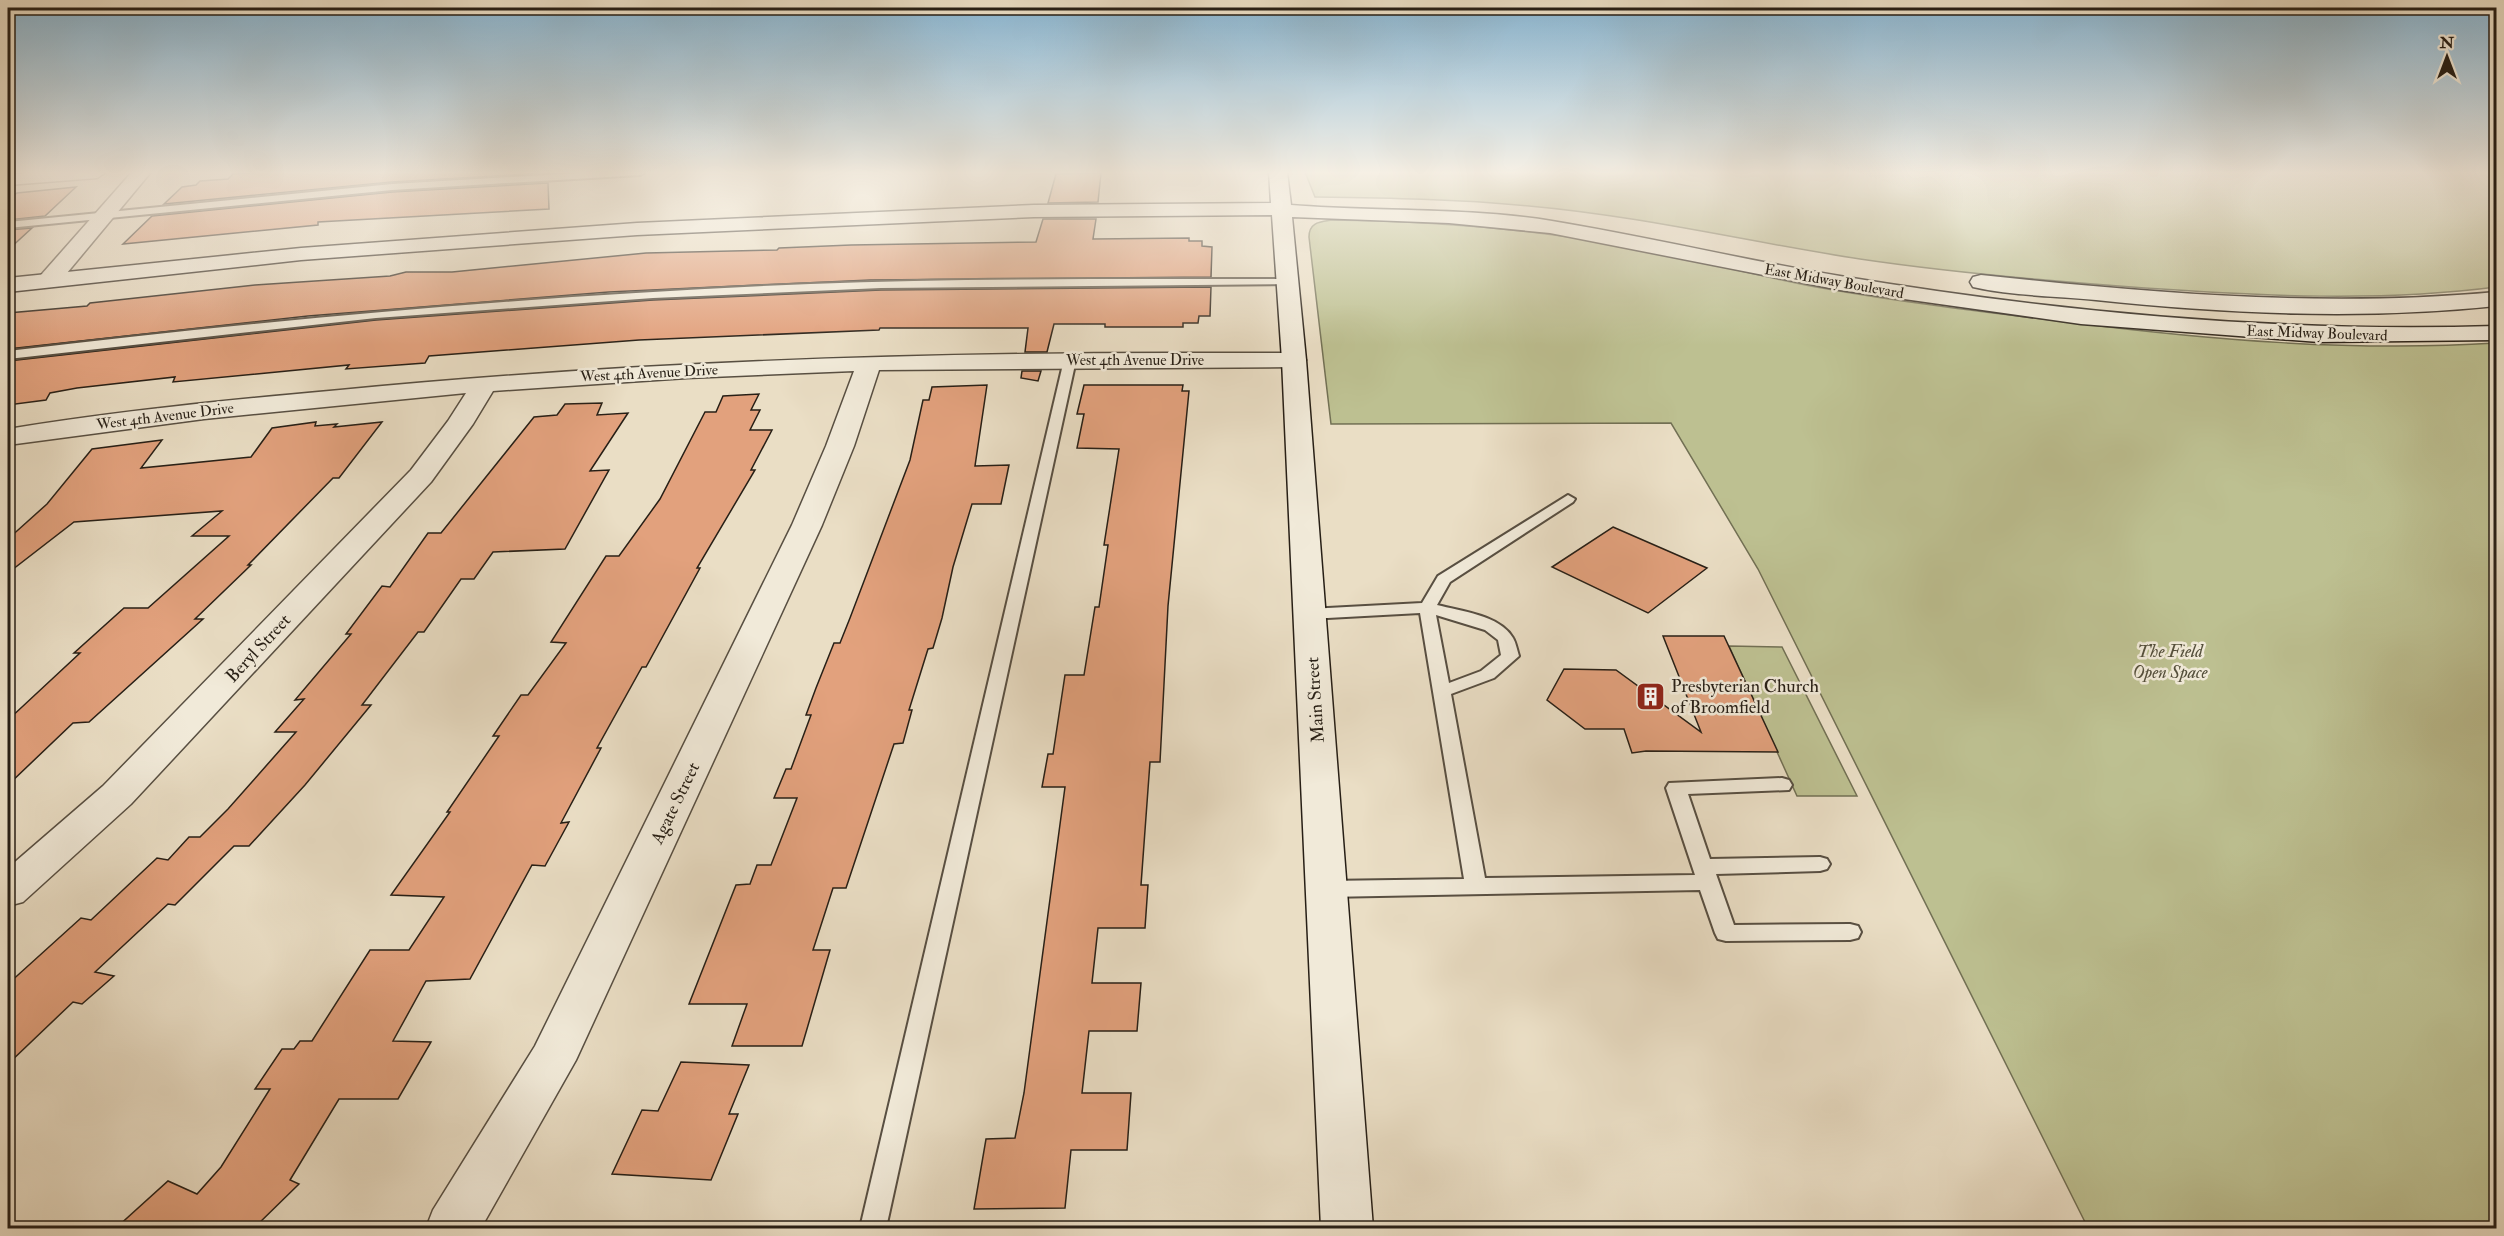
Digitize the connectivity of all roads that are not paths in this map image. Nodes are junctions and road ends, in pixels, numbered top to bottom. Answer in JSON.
{"nodes":[{"id":1,"x":92,"y":230,"type":"edge"},
{"id":2,"x":628,"y":230,"type":"edge"},
{"id":3,"x":1283,"y":230,"type":"edge"},
{"id":4,"x":1564,"y":230,"type":"edge"},
{"id":5,"x":1658,"y":230,"type":"edge"},
{"id":6,"x":49,"y":280,"type":"junction"},
{"id":7,"x":1287,"y":282,"type":"junction"},
{"id":8,"x":8,"y":285,"type":"edge"},
{"id":9,"x":2021,"y":286,"type":"junction"},
{"id":10,"x":2496,"y":299,"type":"edge"},
{"id":11,"x":2032,"y":311,"type":"junction"},
{"id":12,"x":2496,"y":333,"type":"edge"},
{"id":13,"x":8,"y":355,"type":"edge"},
{"id":14,"x":1070,"y":360,"type":"junction"},
{"id":15,"x":1294,"y":360,"type":"junction"},
{"id":16,"x":869,"y":363,"type":"junction"},
{"id":17,"x":484,"y":384,"type":"junction"},
{"id":18,"x":12,"y":441,"type":"edge"},
{"id":19,"x":1568,"y":499,"type":"dead end"},
{"id":20,"x":1427,"y":608,"type":"junction"},
{"id":21,"x":1309,"y":614,"type":"junction"},
{"id":22,"x":1442,"y":691,"type":"junction"},
{"id":23,"x":1782,"y":785,"type":"dead end"},
{"id":24,"x":1820,"y":864,"type":"dead end"},
{"id":25,"x":1706,"y":874,"type":"junction"},
{"id":26,"x":1476,"y":886,"type":"junction"},
{"id":27,"x":1326,"y":889,"type":"junction"},
{"id":28,"x":8,"y":891,"type":"edge"},
{"id":29,"x":1850,"y":932,"type":"dead end"},
{"id":30,"x":452,"y":1228,"type":"edge"},
{"id":31,"x":873,"y":1228,"type":"edge"},
{"id":32,"x":1347,"y":1228,"type":"edge"}],
"edges":[{"from":1,"to":6,"type":"main road"},
{"from":2,"to":6,"type":"main road"},
{"from":3,"to":7,"type":"main road","name":"Main Street"},
{"from":4,"to":11,"type":"main road","name":"East Midway Boulevard"},
{"from":5,"to":9,"type":"main road","name":"East Midway Boulevard"},
{"from":6,"to":8,"type":"main road"},
{"from":7,"to":13,"type":"lane"},
{"from":7,"to":15,"type":"main road","name":"Main Street"},
{"from":9,"to":10,"type":"main road","name":"East Midway Boulevard"},
{"from":9,"to":11,"type":"main road"},
{"from":11,"to":12,"type":"main road","name":"East Midway Boulevard"},
{"from":14,"to":15,"type":"main road","name":"West 4th Avenue Drive"},
{"from":14,"to":16,"type":"main road","name":"West 4th Avenue Drive"},
{"from":14,"to":31,"type":"lane"},
{"from":15,"to":21,"type":"main road","name":"Main Street"},
{"from":16,"to":17,"type":"main road","name":"West 4th Avenue Drive"},
{"from":16,"to":30,"type":"main road","name":"Agate Street"},
{"from":17,"to":18,"type":"main road","name":"West 4th Avenue Drive"},
{"from":17,"to":28,"type":"main road","name":"Beryl Street"},
{"from":19,"to":20,"type":"lane"},
{"from":20,"to":21,"type":"lane"},
{"from":20,"to":22,"type":"lane"},
{"from":20,"to":22,"type":"lane"},
{"from":21,"to":27,"type":"main road","name":"Main Street"},
{"from":22,"to":26,"type":"lane"},
{"from":23,"to":25,"type":"lane"},
{"from":24,"to":25,"type":"lane"},
{"from":25,"to":26,"type":"lane"},
{"from":25,"to":29,"type":"lane"},
{"from":26,"to":27,"type":"lane"},
{"from":27,"to":32,"type":"main road","name":"Main Street"}]}
